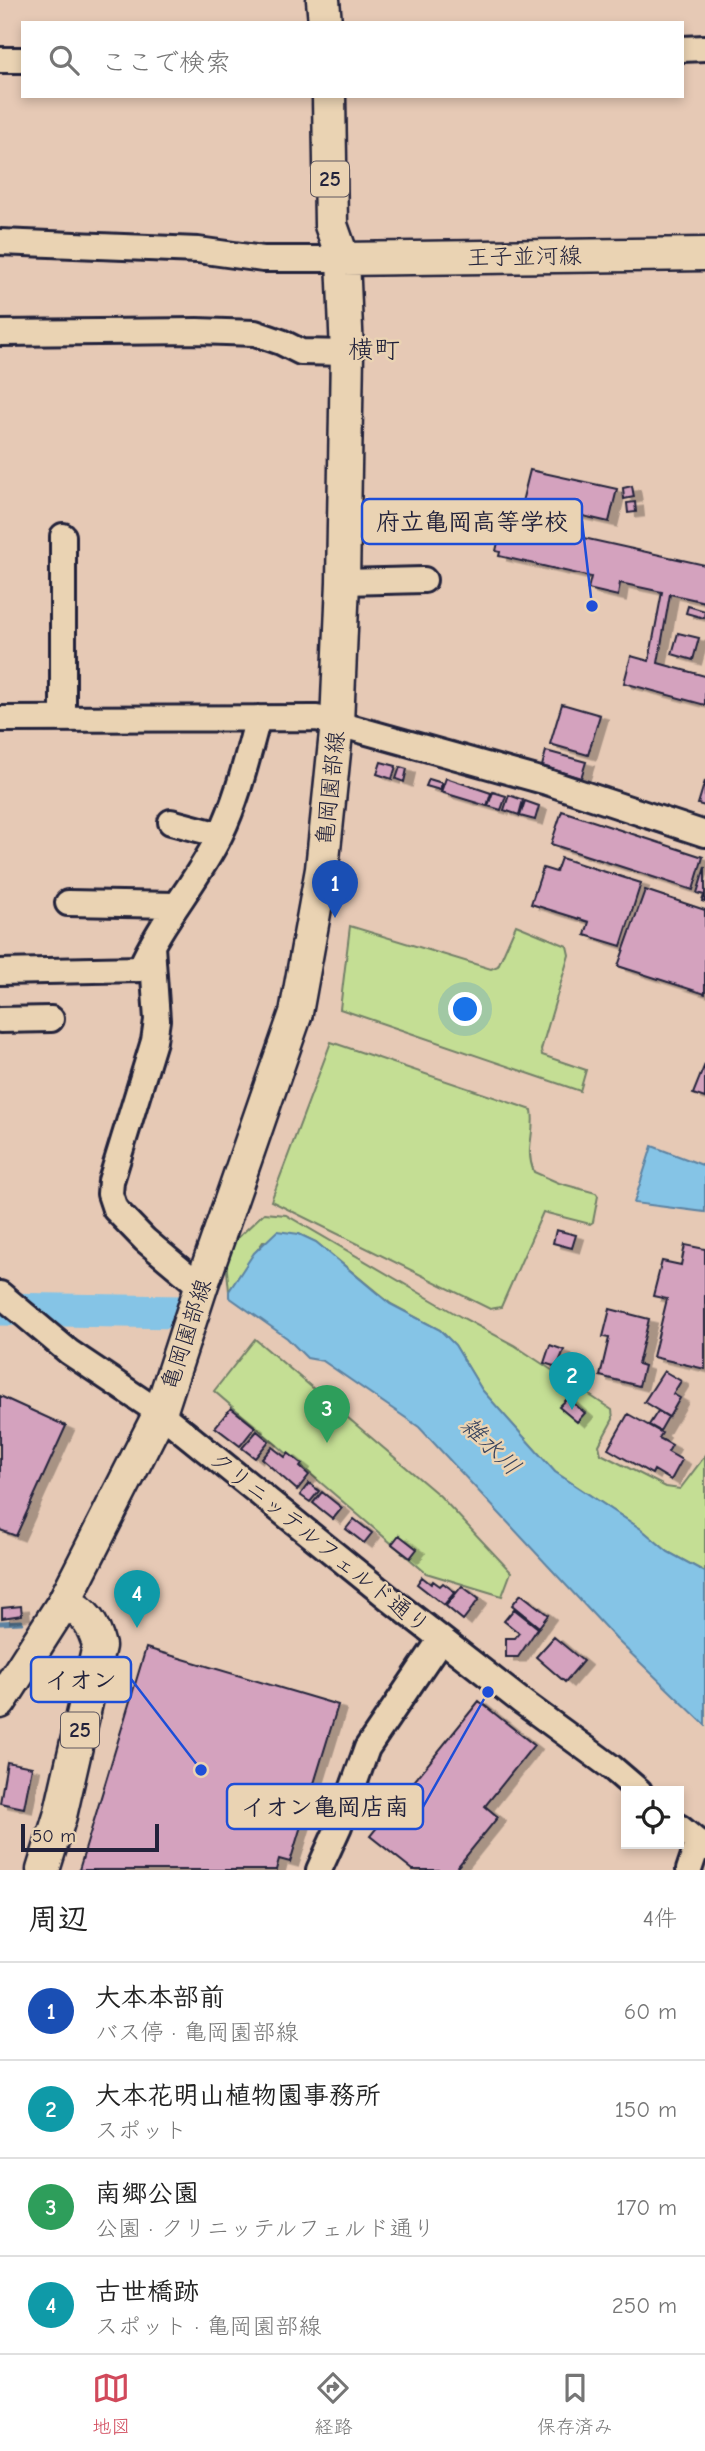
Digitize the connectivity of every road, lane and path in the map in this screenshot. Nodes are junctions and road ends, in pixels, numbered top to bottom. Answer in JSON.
{"nodes":[{"id":1,"x":323,"y":0,"type":"edge"},
{"id":2,"x":325,"y":21,"type":"edge"},
{"id":3,"x":705,"y":48,"type":"edge"},
{"id":4,"x":684,"y":49,"type":"edge"},
{"id":5,"x":0,"y":60,"type":"edge"},
{"id":6,"x":21,"y":60,"type":"edge"},
{"id":7,"x":330,"y":98,"type":"edge"},
{"id":8,"x":0,"y":242,"type":"edge"},
{"id":9,"x":705,"y":254,"type":"edge"},
{"id":10,"x":343,"y":259,"type":"junction"},
{"id":11,"x":0,"y":333,"type":"edge"},
{"id":12,"x":347,"y":353,"type":"junction"},
{"id":13,"x":63,"y":536,"type":"dead end"},
{"id":14,"x":425,"y":580,"type":"dead end"},
{"id":15,"x":343,"y":582,"type":"junction"},
{"id":16,"x":258,"y":718,"type":"junction"},
{"id":17,"x":0,"y":719,"type":"edge"},
{"id":18,"x":63,"y":719,"type":"junction"},
{"id":19,"x":337,"y":723,"type":"junction"},
{"id":20,"x":171,"y":822,"type":"dead end"},
{"id":21,"x":705,"y":834,"type":"edge"},
{"id":22,"x":220,"y":835,"type":"junction"},
{"id":23,"x":68,"y":903,"type":"dead end"},
{"id":24,"x":176,"y":905,"type":"junction"},
{"id":25,"x":152,"y":942,"type":"junction"},
{"id":26,"x":0,"y":972,"type":"edge"},
{"id":27,"x":51,"y":1019,"type":"dead end"},
{"id":28,"x":0,"y":1020,"type":"edge"},
{"id":29,"x":201,"y":1287,"type":"junction"},
{"id":30,"x":0,"y":1294,"type":"edge"},
{"id":31,"x":160,"y":1413,"type":"junction"},
{"id":32,"x":64,"y":1602,"type":"junction"},
{"id":33,"x":441,"y":1639,"type":"junction"},
{"id":34,"x":0,"y":1702,"type":"edge"},
{"id":35,"x":633,"y":1786,"type":"edge"},
{"id":36,"x":684,"y":1831,"type":"edge"},
{"id":37,"x":701,"y":1846,"type":"edge"},
{"id":38,"x":43,"y":1870,"type":"edge"},
{"id":39,"x":318,"y":1870,"type":"edge"},
{"id":40,"x":689,"y":1870,"type":"edge"}],
"edges":[{"from":1,"to":2,"type":"main road"},
{"from":3,"to":4,"type":"street"},
{"from":5,"to":6,"type":"street"},
{"from":7,"to":10,"type":"main road","name":"亀岡園部線","number":"25"},
{"from":8,"to":10,"type":"street"},
{"from":9,"to":10,"type":"main road","name":"王子並河線"},
{"from":10,"to":12,"type":"main road","name":"亀岡園部線","number":"25"},
{"from":11,"to":12,"type":"street"},
{"from":12,"to":15,"type":"main road","name":"亀岡園部線","number":"25"},
{"from":13,"to":18,"type":"street"},
{"from":14,"to":15,"type":"street"},
{"from":15,"to":19,"type":"main road","name":"亀岡園部線","number":"25"},
{"from":16,"to":18,"type":"street"},
{"from":16,"to":19,"type":"street"},
{"from":16,"to":22,"type":"street"},
{"from":17,"to":18,"type":"street"},
{"from":19,"to":21,"type":"street"},
{"from":19,"to":29,"type":"main road","name":"亀岡園部線","number":"25"},
{"from":20,"to":22,"type":"street"},
{"from":22,"to":24,"type":"street"},
{"from":23,"to":24,"type":"street"},
{"from":24,"to":25,"type":"street"},
{"from":25,"to":26,"type":"street"},
{"from":25,"to":29,"type":"street"},
{"from":27,"to":28,"type":"street"},
{"from":29,"to":31,"type":"main road","name":"亀岡園部線","number":"25"},
{"from":30,"to":31,"type":"street","name":"クリニッテルフェルド通り"},
{"from":31,"to":32,"type":"main road","name":"亀岡園部線","number":"25"},
{"from":31,"to":33,"type":"street","name":"クリニッテルフェルド通り"},
{"from":32,"to":34,"type":"main road","name":"亀岡園部線","number":"25"},
{"from":32,"to":38,"type":"main road","number":"25"},
{"from":33,"to":35,"type":"street","name":"クリニッテルフェルド通り"},
{"from":33,"to":39,"type":"street"},
{"from":36,"to":37,"type":"street"},
{"from":37,"to":40,"type":"street"}]}
